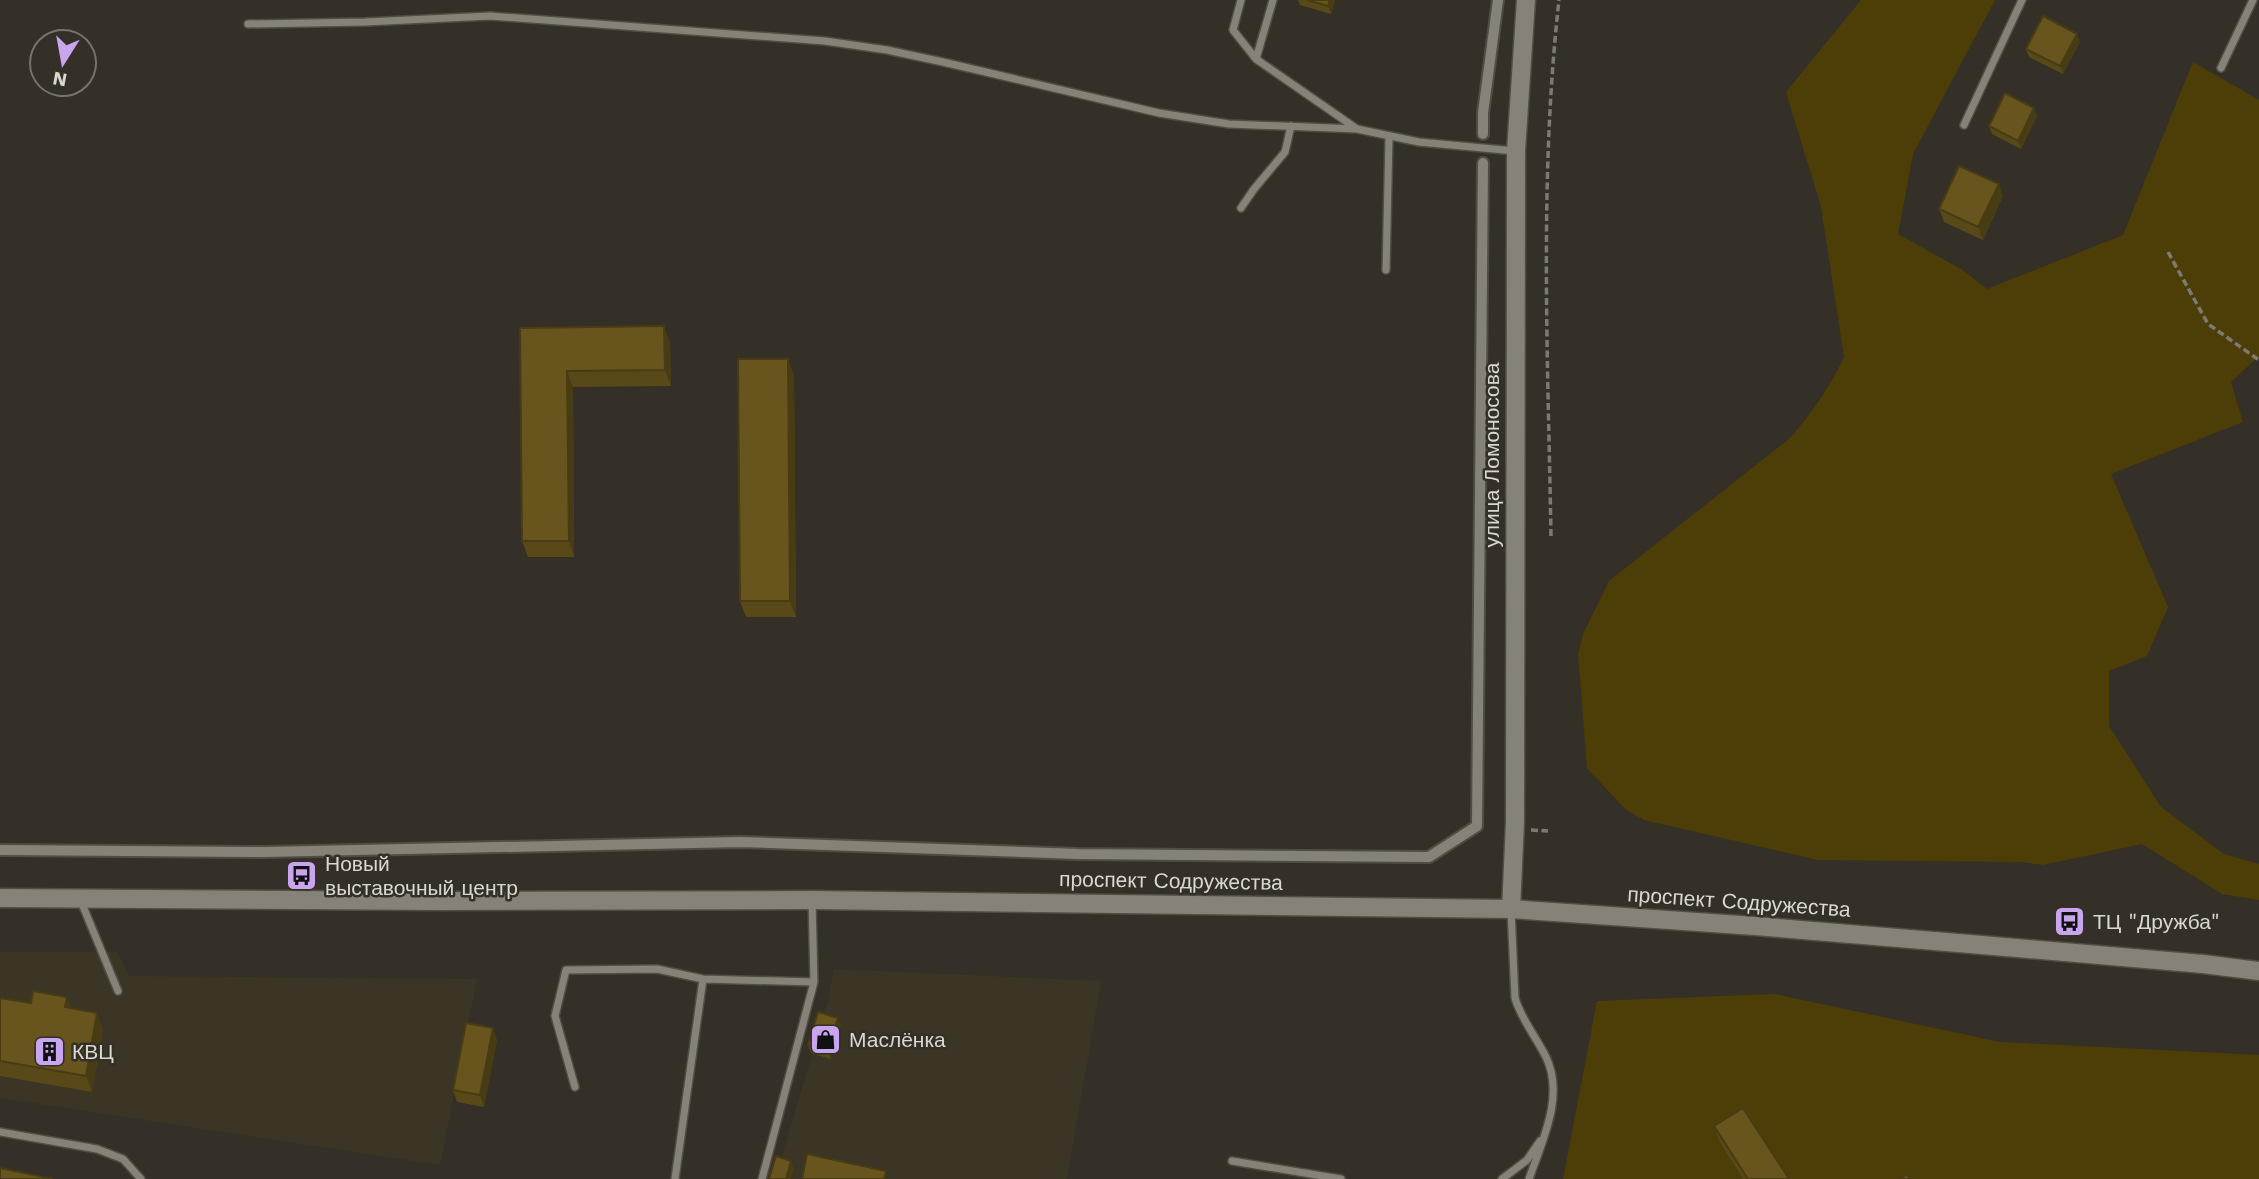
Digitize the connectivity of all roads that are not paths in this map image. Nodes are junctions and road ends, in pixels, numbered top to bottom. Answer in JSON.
{"nodes":[{"id":1,"x":1241,"y":0,"type":"edge"},
{"id":2,"x":1273,"y":0,"type":"edge"},
{"id":3,"x":1498,"y":0,"type":"edge"},
{"id":4,"x":1526,"y":0,"type":"edge"},
{"id":5,"x":2022,"y":0,"type":"edge"},
{"id":6,"x":2253,"y":0,"type":"edge"},
{"id":7,"x":248,"y":24,"type":"dead end"},
{"id":8,"x":1256,"y":59,"type":"junction"},
{"id":9,"x":2221,"y":68,"type":"dead end"},
{"id":10,"x":1964,"y":125,"type":"dead end"},
{"id":11,"x":1291,"y":127,"type":"junction"},
{"id":12,"x":1357,"y":129,"type":"junction"},
{"id":13,"x":1483,"y":134,"type":"dead end"},
{"id":14,"x":1389,"y":137,"type":"junction"},
{"id":15,"x":1516,"y":151,"type":"junction"},
{"id":16,"x":1483,"y":163,"type":"dead end"},
{"id":17,"x":1241,"y":208,"type":"dead end"},
{"id":18,"x":1386,"y":270,"type":"dead end"},
{"id":19,"x":0,"y":850,"type":"edge"},
{"id":20,"x":0,"y":898,"type":"edge"},
{"id":21,"x":80,"y":899,"type":"junction"},
{"id":22,"x":812,"y":900,"type":"junction"},
{"id":23,"x":1511,"y":909,"type":"junction"},
{"id":24,"x":2259,"y":971,"type":"edge"},
{"id":25,"x":703,"y":979,"type":"junction"},
{"id":26,"x":814,"y":982,"type":"junction"},
{"id":27,"x":118,"y":991,"type":"dead end"},
{"id":28,"x":575,"y":1087,"type":"dead end"},
{"id":29,"x":0,"y":1132,"type":"edge"},
{"id":30,"x":1546,"y":1132,"type":"junction"},
{"id":31,"x":1232,"y":1161,"type":"dead end"},
{"id":32,"x":141,"y":1179,"type":"edge"},
{"id":33,"x":675,"y":1179,"type":"edge"},
{"id":34,"x":762,"y":1179,"type":"edge"},
{"id":35,"x":1341,"y":1179,"type":"edge"},
{"id":36,"x":1502,"y":1179,"type":"edge"},
{"id":37,"x":1529,"y":1179,"type":"edge"}],
"edges":[{"from":1,"to":8,"type":"lane"},
{"from":2,"to":8,"type":"lane"},
{"from":3,"to":13,"type":"street"},
{"from":4,"to":15,"type":"main road","name":"улица Ломоносова"},
{"from":5,"to":10,"type":"lane"},
{"from":6,"to":9,"type":"lane"},
{"from":7,"to":11,"type":"lane"},
{"from":8,"to":12,"type":"lane"},
{"from":11,"to":12,"type":"lane"},
{"from":11,"to":17,"type":"lane"},
{"from":12,"to":14,"type":"lane"},
{"from":14,"to":15,"type":"lane"},
{"from":14,"to":18,"type":"lane"},
{"from":15,"to":23,"type":"main road","name":"улица Ломоносова"},
{"from":16,"to":19,"type":"street"},
{"from":20,"to":21,"type":"main road","name":"проспект Содружества"},
{"from":21,"to":22,"type":"main road","name":"проспект Содружества"},
{"from":21,"to":27,"type":"lane"},
{"from":22,"to":23,"type":"main road","name":"проспект Содружества"},
{"from":22,"to":26,"type":"lane"},
{"from":23,"to":24,"type":"main road","name":"проспект Содружества"},
{"from":23,"to":30,"type":"lane"},
{"from":25,"to":26,"type":"lane"},
{"from":25,"to":28,"type":"lane"},
{"from":25,"to":33,"type":"lane"},
{"from":26,"to":34,"type":"lane"},
{"from":29,"to":32,"type":"lane"},
{"from":30,"to":36,"type":"lane"},
{"from":30,"to":37,"type":"lane"},
{"from":31,"to":35,"type":"lane"}]}
